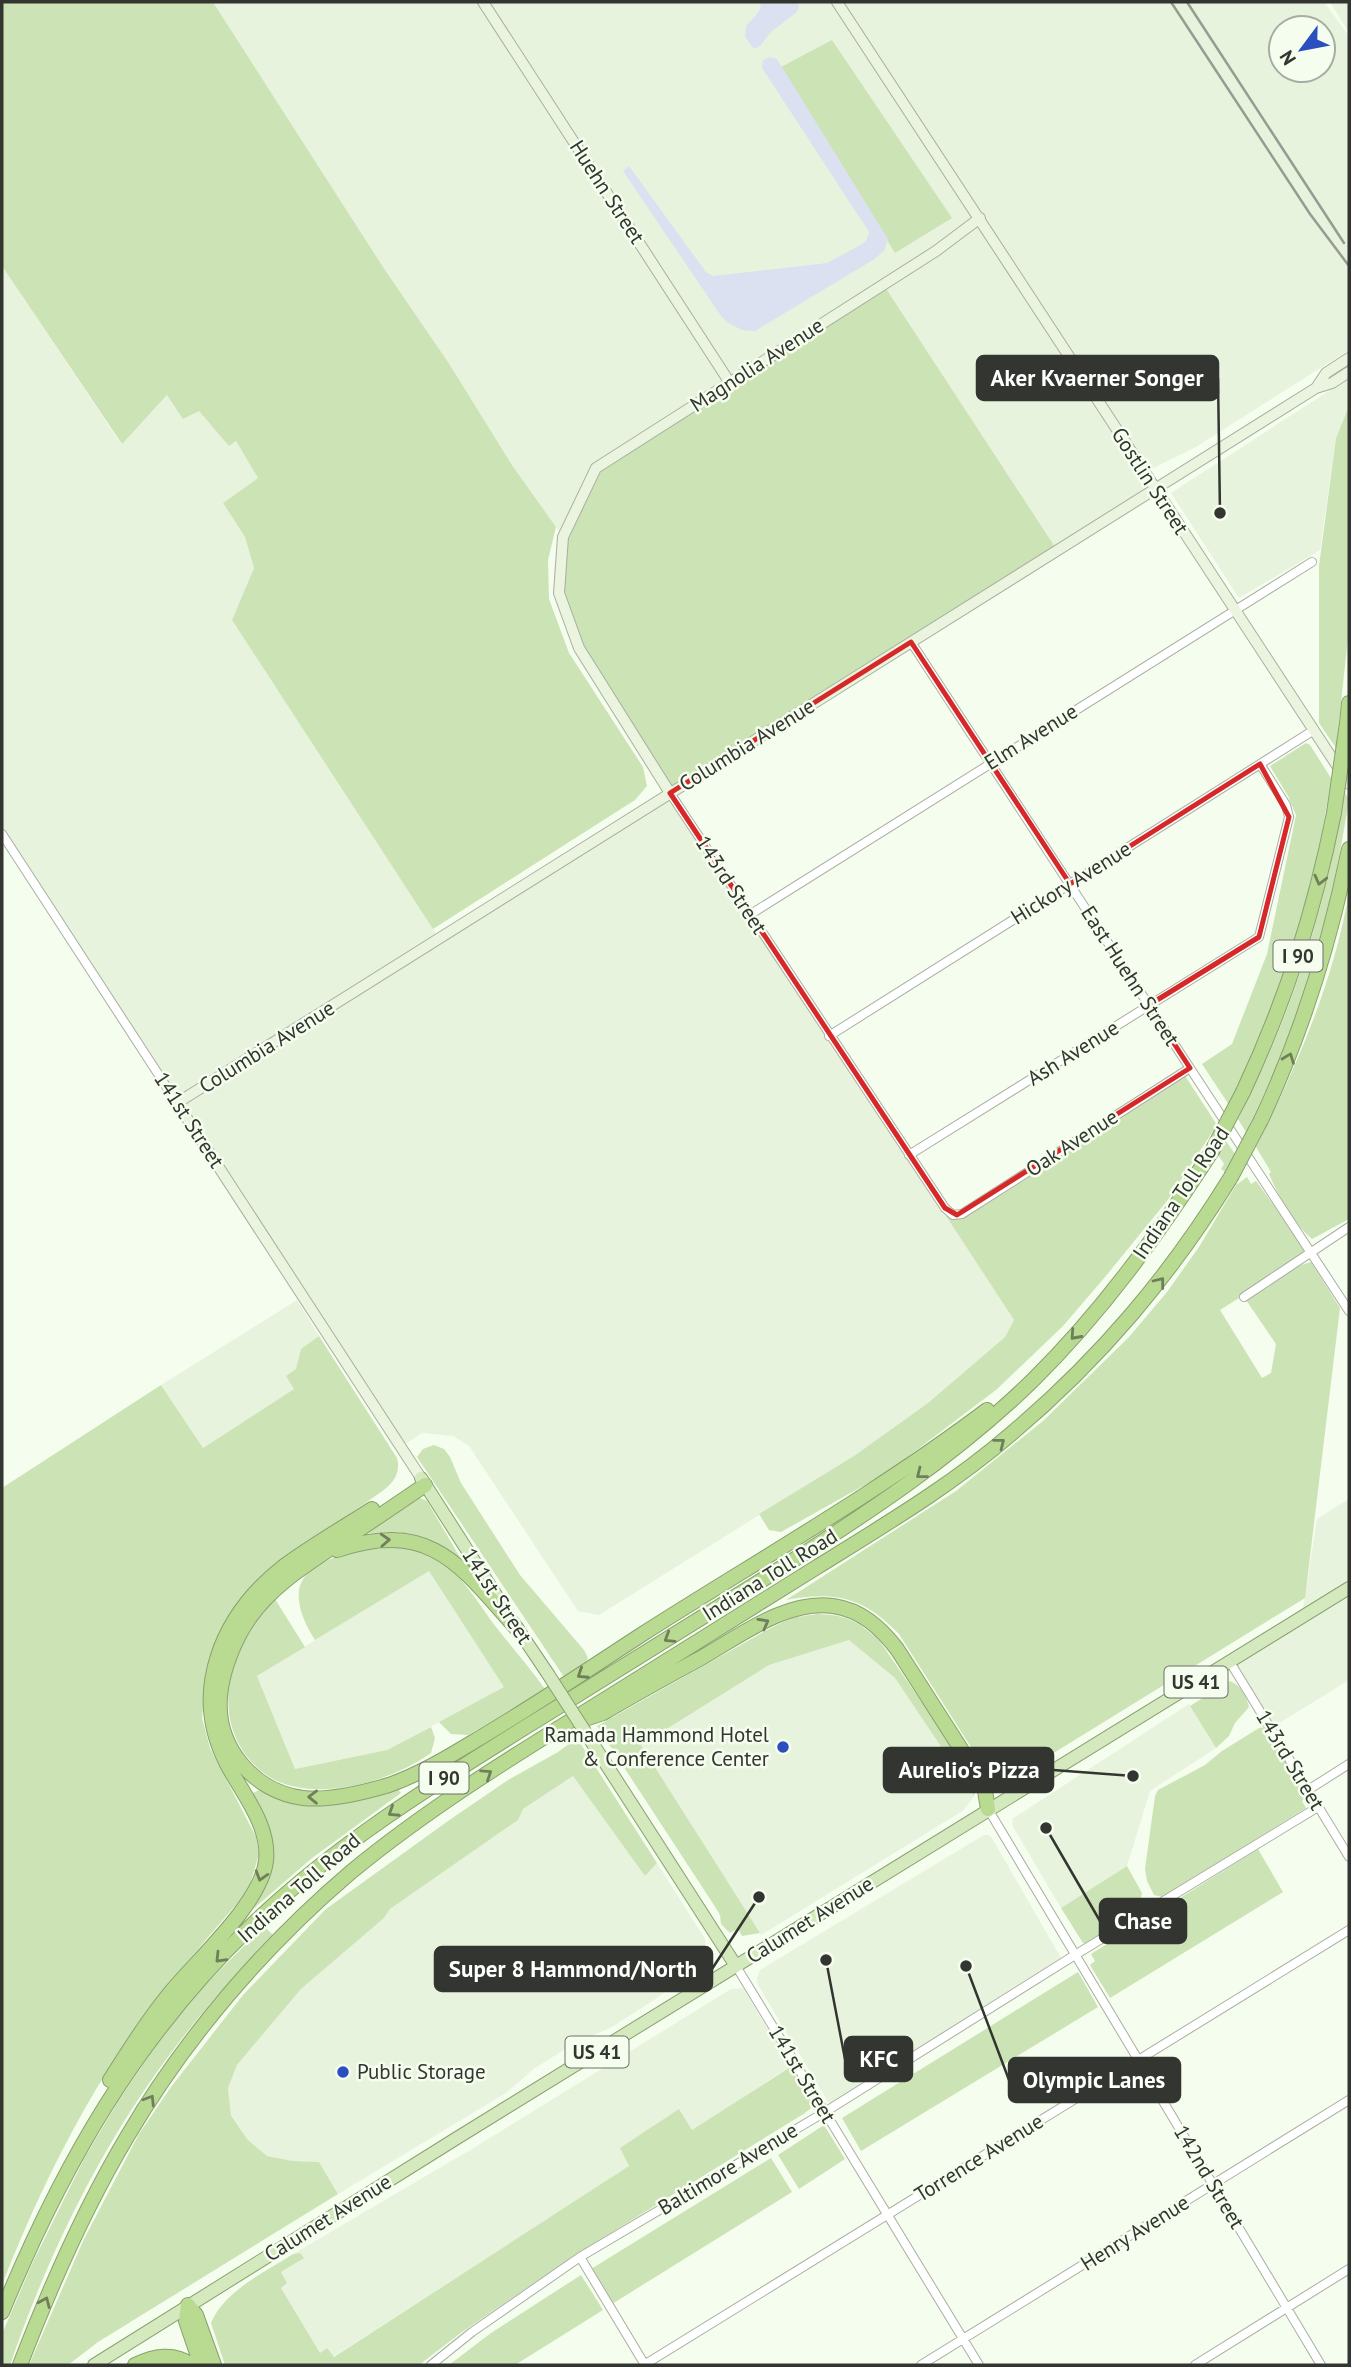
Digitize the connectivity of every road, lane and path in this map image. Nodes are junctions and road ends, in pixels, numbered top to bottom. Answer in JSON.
{"nodes":[{"id":1,"x":483,"y":2,"type":"edge"},
{"id":2,"x":837,"y":2,"type":"edge"},
{"id":3,"x":980,"y":218,"type":"junction"},
{"id":4,"x":1349,"y":358,"type":"edge"},
{"id":5,"x":1349,"y":372,"type":"edge"},
{"id":6,"x":730,"y":383,"type":"junction"},
{"id":7,"x":1316,"y":388,"type":"junction"},
{"id":8,"x":1156,"y":488,"type":"junction"},
{"id":9,"x":563,"y":537,"type":"joint"},
{"id":10,"x":1312,"y":562,"type":"dead end"},
{"id":11,"x":1235,"y":609,"type":"junction"},
{"id":12,"x":911,"y":642,"type":"junction"},
{"id":13,"x":1349,"y":703,"type":"edge"},
{"id":14,"x":1314,"y":730,"type":"junction"},
{"id":15,"x":990,"y":763,"type":"junction"},
{"id":16,"x":1260,"y":764,"type":"junction"},
{"id":17,"x":1349,"y":784,"type":"edge"},
{"id":18,"x":670,"y":793,"type":"junction"},
{"id":19,"x":2,"y":834,"type":"edge"},
{"id":20,"x":1349,"y":849,"type":"edge"},
{"id":21,"x":1070,"y":884,"type":"junction"},
{"id":22,"x":751,"y":914,"type":"junction"},
{"id":23,"x":1149,"y":1005,"type":"junction"},
{"id":24,"x":829,"y":1036,"type":"junction"},
{"id":25,"x":1190,"y":1068,"type":"junction"},
{"id":26,"x":177,"y":1103,"type":"junction"},
{"id":27,"x":909,"y":1155,"type":"junction"},
{"id":28,"x":953,"y":1215,"type":"joint"},
{"id":29,"x":1349,"y":1227,"type":"edge"},
{"id":30,"x":1311,"y":1252,"type":"junction"},
{"id":31,"x":1244,"y":1297,"type":"dead end"},
{"id":32,"x":1349,"y":1311,"type":"edge"},
{"id":33,"x":1030,"y":1383,"type":"junction"},
{"id":34,"x":423,"y":1481,"type":"junction"},
{"id":35,"x":299,"y":1570,"type":"junction"},
{"id":36,"x":1349,"y":1588,"type":"edge"},
{"id":37,"x":517,"y":1629,"type":"junction"},
{"id":38,"x":1230,"y":1662,"type":"junction"},
{"id":39,"x":552,"y":1732,"type":"junction"},
{"id":40,"x":1349,"y":1764,"type":"edge"},
{"id":41,"x":1308,"y":1790,"type":"junction"},
{"id":42,"x":1318,"y":1807,"type":"junction"},
{"id":43,"x":988,"y":1809,"type":"junction"},
{"id":44,"x":1349,"y":1857,"type":"edge"},
{"id":45,"x":1349,"y":1930,"type":"edge"},
{"id":46,"x":1075,"y":1955,"type":"junction"},
{"id":47,"x":736,"y":1966,"type":"junction"},
{"id":48,"x":1138,"y":2060,"type":"junction"},
{"id":49,"x":1349,"y":2100,"type":"edge"},
{"id":50,"x":825,"y":2112,"type":"junction"},
{"id":51,"x":67,"y":2170,"type":"junction"},
{"id":52,"x":1213,"y":2185,"type":"junction"},
{"id":53,"x":888,"y":2215,"type":"junction"},
{"id":54,"x":580,"y":2257,"type":"junction"},
{"id":55,"x":1349,"y":2269,"type":"edge"},
{"id":56,"x":188,"y":2305,"type":"junction"},
{"id":57,"x":1287,"y":2308,"type":"junction"},
{"id":58,"x":2,"y":2312,"type":"edge"},
{"id":59,"x":963,"y":2339,"type":"junction"},
{"id":60,"x":20,"y":2365,"type":"edge"},
{"id":61,"x":94,"y":2365,"type":"edge"},
{"id":62,"x":135,"y":2365,"type":"edge"},
{"id":63,"x":192,"y":2365,"type":"edge"},
{"id":64,"x":201,"y":2365,"type":"edge"},
{"id":65,"x":214,"y":2365,"type":"edge"},
{"id":66,"x":431,"y":2365,"type":"edge"},
{"id":67,"x":645,"y":2365,"type":"edge"},
{"id":68,"x":921,"y":2365,"type":"edge"},
{"id":69,"x":979,"y":2365,"type":"edge"},
{"id":70,"x":1195,"y":2365,"type":"edge"},
{"id":71,"x":1321,"y":2365,"type":"edge"}],
"edges":[{"from":1,"to":6,"type":"street","name":"Huehn Street"},
{"from":2,"to":3,"type":"street","name":"Gostlin Street"},
{"from":3,"to":6,"type":"street","name":"Magnolia Avenue"},
{"from":3,"to":8,"type":"street","name":"Gostlin Street"},
{"from":4,"to":7,"type":"street","name":"Columbia Avenue"},
{"from":5,"to":7,"type":"street","name":"Columbia Avenue"},
{"from":6,"to":9,"type":"street","name":"Magnolia Avenue"},
{"from":7,"to":8,"type":"street","name":"Columbia Avenue"},
{"from":8,"to":11,"type":"street","name":"Gostlin Street"},
{"from":8,"to":12,"type":"street","name":"Columbia Avenue"},
{"from":9,"to":18,"type":"street","name":"143rd Street"},
{"from":10,"to":11,"type":"street","name":"Elm Avenue"},
{"from":11,"to":14,"type":"street","name":"Gostlin Street"},
{"from":11,"to":15,"type":"street","name":"Elm Avenue"},
{"from":12,"to":15,"type":"street","name":"East Huehn Street"},
{"from":12,"to":18,"type":"street","name":"Columbia Avenue"},
{"from":13,"to":33,"type":"highway","name":"Indiana Toll Road","number":"I 90","one_way":true,"bridge":true},
{"from":14,"to":16,"type":"street","name":"Hickory Avenue"},
{"from":14,"to":17,"type":"street","name":"Gostlin Street"},
{"from":15,"to":21,"type":"street","name":"East Huehn Street"},
{"from":15,"to":22,"type":"street","name":"Elm Avenue"},
{"from":16,"to":21,"type":"street","name":"Hickory Avenue"},
{"from":16,"to":23,"type":"street","name":"Ash Avenue"},
{"from":18,"to":22,"type":"street","name":"143rd Street"},
{"from":18,"to":26,"type":"street","name":"Columbia Avenue"},
{"from":19,"to":26,"type":"street","name":"141st Street"},
{"from":39,"to":20,"type":"highway","name":"Indiana Toll Road","number":"I 90","one_way":true,"bridge":true},
{"from":21,"to":23,"type":"street","name":"East Huehn Street"},
{"from":21,"to":24,"type":"street","name":"Hickory Avenue"},
{"from":22,"to":24,"type":"street","name":"143rd Street"},
{"from":23,"to":25,"type":"street","name":"East Huehn Street"},
{"from":23,"to":27,"type":"street","name":"Ash Avenue"},
{"from":24,"to":27,"type":"street","name":"143rd Street"},
{"from":25,"to":28,"type":"street","name":"Oak Avenue"},
{"from":25,"to":30,"type":"street","name":"East Huehn Street"},
{"from":26,"to":34,"type":"street","name":"141st Street"},
{"from":27,"to":28,"type":"street","name":"143rd Street"},
{"from":29,"to":30,"type":"street"},
{"from":30,"to":31,"type":"street"},
{"from":30,"to":32,"type":"street","name":"East Huehn Street"},
{"from":33,"to":35,"type":"highway","one_way":true},
{"from":33,"to":51,"type":"highway","name":"Indiana Toll Road","number":"I 90","one_way":true},
{"from":34,"to":35,"type":"highway"},
{"from":34,"to":37,"type":"main road","name":"141st Street"},
{"from":34,"to":51,"type":"highway","one_way":true},
{"from":35,"to":37,"type":"highway","one_way":true},
{"from":36,"to":38,"type":"main road","name":"Calumet Avenue","number":"US 41"},
{"from":37,"to":47,"type":"main road","name":"141st Street","bridge":true},
{"from":38,"to":41,"type":"street","name":"143rd Street"},
{"from":38,"to":43,"type":"main road","name":"Calumet Avenue","number":"US 41"},
{"from":39,"to":43,"type":"highway","one_way":true},
{"from":60,"to":39,"type":"highway","name":"Indiana Toll Road","number":"I 90","one_way":true},
{"from":40,"to":41,"type":"street"},
{"from":41,"to":42,"type":"street","name":"143rd Street"},
{"from":42,"to":44,"type":"street","name":"143rd Street"},
{"from":42,"to":46,"type":"street","name":"Baltimore Avenue"},
{"from":43,"to":46,"type":"street","name":"142nd Street"},
{"from":43,"to":47,"type":"main road","name":"Calumet Avenue","number":"US 41"},
{"from":45,"to":48,"type":"street","name":"Torrence Avenue"},
{"from":46,"to":48,"type":"street","name":"142nd Street"},
{"from":46,"to":50,"type":"street","name":"Baltimore Avenue"},
{"from":47,"to":50,"type":"street","name":"141st Street"},
{"from":47,"to":56,"type":"main road","name":"Calumet Avenue","number":"US 41"},
{"from":48,"to":52,"type":"street","name":"142nd Street"},
{"from":48,"to":53,"type":"street","name":"Torrence Avenue"},
{"from":49,"to":52,"type":"street","name":"Henry Avenue"},
{"from":50,"to":53,"type":"street","name":"141st Street"},
{"from":50,"to":54,"type":"street","name":"Baltimore Avenue"},
{"from":51,"to":58,"type":"highway","name":"Indiana Toll Road","number":"I 90"},
{"from":52,"to":57,"type":"street","name":"142nd Street"},
{"from":52,"to":59,"type":"street","name":"Henry Avenue"},
{"from":53,"to":59,"type":"street","name":"141st Street"},
{"from":53,"to":67,"type":"street","name":"Torrence Avenue"},
{"from":54,"to":66,"type":"street","name":"Baltimore Avenue"},
{"from":54,"to":67,"type":"street"},
{"from":55,"to":57,"type":"street"},
{"from":56,"to":61,"type":"main road","name":"Calumet Avenue","number":"US 41"},
{"from":56,"to":64,"type":"highway"},
{"from":56,"to":65,"type":"highway"},
{"from":57,"to":70,"type":"street"},
{"from":57,"to":71,"type":"street","name":"142nd Street"},
{"from":59,"to":68,"type":"street","name":"Henry Avenue"},
{"from":59,"to":69,"type":"street","name":"141st Street"},
{"from":62,"to":63,"type":"highway"}]}
